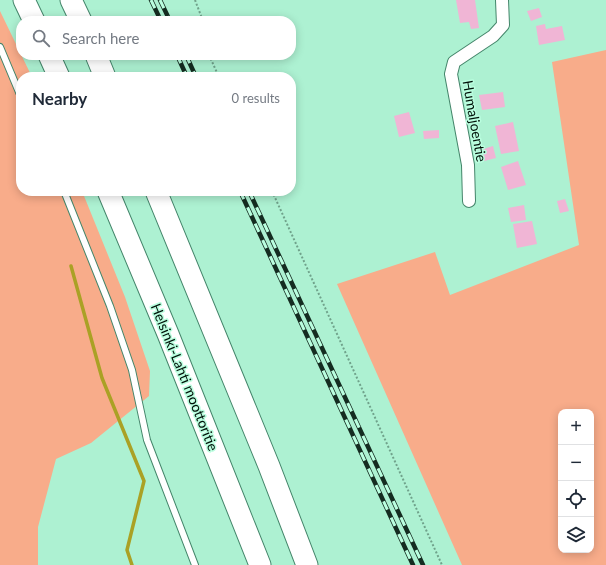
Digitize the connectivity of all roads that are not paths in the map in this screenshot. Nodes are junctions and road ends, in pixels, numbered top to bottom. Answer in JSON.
{"nodes":[{"id":1,"x":24,"y":0,"type":"edge"},
{"id":2,"x":71,"y":0,"type":"edge"},
{"id":3,"x":502,"y":0,"type":"edge"},
{"id":4,"x":32,"y":16,"type":"edge"},
{"id":5,"x":79,"y":16,"type":"edge"},
{"id":6,"x":0,"y":48,"type":"edge"},
{"id":7,"x":51,"y":60,"type":"edge"},
{"id":8,"x":98,"y":60,"type":"edge"},
{"id":9,"x":57,"y":72,"type":"edge"},
{"id":10,"x":103,"y":72,"type":"edge"},
{"id":11,"x":16,"y":86,"type":"edge"},
{"id":12,"x":66,"y":196,"type":"edge"},
{"id":13,"x":110,"y":196,"type":"edge"},
{"id":14,"x":158,"y":196,"type":"edge"},
{"id":15,"x":469,"y":201,"type":"dead end"},
{"id":16,"x":195,"y":565,"type":"edge"},
{"id":17,"x":260,"y":565,"type":"edge"},
{"id":18,"x":308,"y":565,"type":"edge"}],
"edges":[{"from":1,"to":4,"type":"highway"},
{"from":2,"to":5,"type":"highway"},
{"from":3,"to":15,"type":"street","name":"Humaljoentie"},
{"from":6,"to":11,"type":"lane"},
{"from":7,"to":9,"type":"highway"},
{"from":8,"to":10,"type":"highway"},
{"from":12,"to":16,"type":"lane"},
{"from":13,"to":17,"type":"highway","name":"Helsinki-Lahti moottoritie"},
{"from":14,"to":18,"type":"highway"}]}
